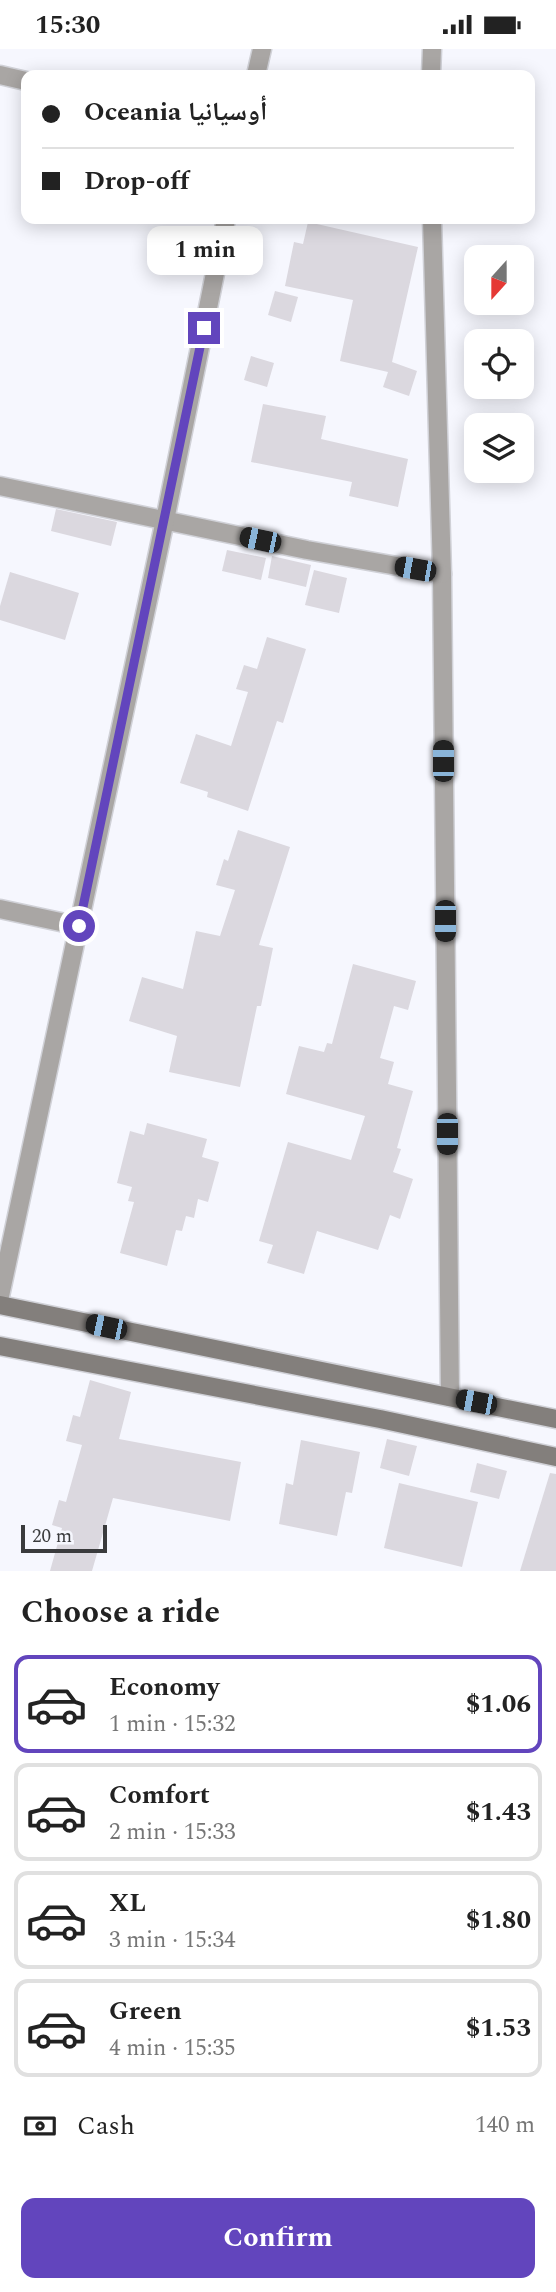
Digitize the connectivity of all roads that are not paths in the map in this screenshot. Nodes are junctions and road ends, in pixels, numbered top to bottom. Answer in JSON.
{"nodes":[{"id":1,"x":262,"y":49,"type":"edge"},
{"id":2,"x":432,"y":49,"type":"edge"},
{"id":3,"x":257,"y":70,"type":"edge"},
{"id":4,"x":431,"y":70,"type":"edge"},
{"id":5,"x":0,"y":75,"type":"edge"},
{"id":6,"x":21,"y":80,"type":"edge"},
{"id":7,"x":225,"y":224,"type":"edge"},
{"id":8,"x":432,"y":224,"type":"edge"},
{"id":9,"x":0,"y":486,"type":"edge"},
{"id":10,"x":164,"y":520,"type":"junction"},
{"id":11,"x":442,"y":574,"type":"junction"},
{"id":12,"x":0,"y":909,"type":"edge"},
{"id":13,"x":79,"y":926,"type":"junction"},
{"id":14,"x":0,"y":1296,"type":"edge"},
{"id":15,"x":0,"y":1305,"type":"edge"},
{"id":16,"x":0,"y":1346,"type":"edge"},
{"id":17,"x":450,"y":1397,"type":"junction"},
{"id":18,"x":556,"y":1419,"type":"edge"},
{"id":19,"x":556,"y":1457,"type":"edge"}],
"edges":[{"from":1,"to":3,"type":"street"},
{"from":2,"to":4,"type":"street"},
{"from":5,"to":6,"type":"street"},
{"from":7,"to":10,"type":"street"},
{"from":8,"to":11,"type":"street"},
{"from":9,"to":10,"type":"street"},
{"from":10,"to":11,"type":"street"},
{"from":10,"to":13,"type":"street"},
{"from":11,"to":17,"type":"street"},
{"from":12,"to":13,"type":"street"},
{"from":13,"to":14,"type":"street"},
{"from":15,"to":17,"type":"main road"},
{"from":16,"to":19,"type":"main road"},
{"from":17,"to":18,"type":"main road"}]}
